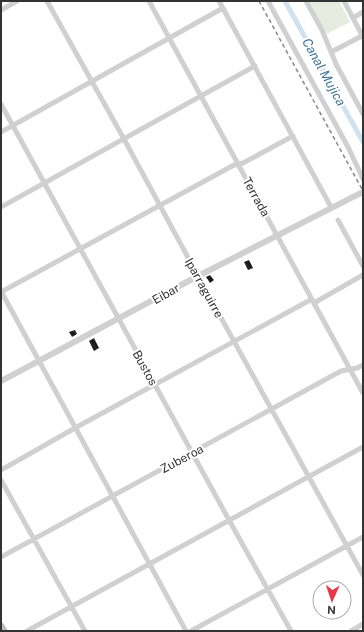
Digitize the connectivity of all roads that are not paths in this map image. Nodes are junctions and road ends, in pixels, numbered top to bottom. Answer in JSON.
{"nodes":[{"id":1,"x":17,"y":1,"type":"edge"},
{"id":2,"x":48,"y":1,"type":"edge"},
{"id":3,"x":149,"y":1,"type":"edge"},
{"id":4,"x":219,"y":1,"type":"edge"},
{"id":5,"x":268,"y":1,"type":"edge"},
{"id":6,"x":306,"y":1,"type":"edge"},
{"id":7,"x":344,"y":1,"type":"edge"},
{"id":8,"x":223,"y":8,"type":"junction"},
{"id":9,"x":1,"y":10,"type":"edge"},
{"id":10,"x":363,"y":12,"type":"edge"},
{"id":11,"x":353,"y":18,"type":"junction"},
{"id":12,"x":363,"y":37,"type":"edge"},
{"id":13,"x":170,"y":38,"type":"junction"},
{"id":14,"x":331,"y":52,"type":"junction"},
{"id":15,"x":255,"y":66,"type":"junction"},
{"id":16,"x":92,"y":81,"type":"junction"},
{"id":17,"x":201,"y":96,"type":"junction"},
{"id":18,"x":1,"y":104,"type":"edge"},
{"id":19,"x":363,"y":114,"type":"edge"},
{"id":20,"x":13,"y":126,"type":"junction"},
{"id":21,"x":1,"y":132,"type":"edge"},
{"id":22,"x":293,"y":136,"type":"junction"},
{"id":23,"x":124,"y":139,"type":"junction"},
{"id":24,"x":238,"y":164,"type":"junction"},
{"id":25,"x":363,"y":179,"type":"edge"},
{"id":26,"x":44,"y":183,"type":"junction"},
{"id":27,"x":363,"y":192,"type":"edge"},
{"id":28,"x":160,"y":205,"type":"junction"},
{"id":29,"x":1,"y":207,"type":"edge"},
{"id":30,"x":331,"y":208,"type":"junction"},
{"id":31,"x":338,"y":220,"type":"dead end"},
{"id":32,"x":277,"y":235,"type":"junction"},
{"id":33,"x":80,"y":250,"type":"junction"},
{"id":34,"x":363,"y":266,"type":"edge"},
{"id":35,"x":363,"y":275,"type":"edge"},
{"id":36,"x":198,"y":276,"type":"junction"},
{"id":37,"x":1,"y":292,"type":"edge"},
{"id":38,"x":313,"y":301,"type":"junction"},
{"id":39,"x":119,"y":319,"type":"junction"},
{"id":40,"x":234,"y":342,"type":"junction"},
{"id":41,"x":39,"y":360,"type":"junction"},
{"id":42,"x":363,"y":365,"type":"edge"},
{"id":43,"x":349,"y":369,"type":"junction"},
{"id":44,"x":1,"y":381,"type":"edge"},
{"id":45,"x":155,"y":385,"type":"junction"},
{"id":46,"x":363,"y":393,"type":"edge"},
{"id":47,"x":271,"y":410,"type":"junction"},
{"id":48,"x":75,"y":428,"type":"junction"},
{"id":49,"x":363,"y":447,"type":"edge"},
{"id":50,"x":193,"y":453,"type":"junction"},
{"id":51,"x":1,"y":470,"type":"edge"},
{"id":52,"x":309,"y":478,"type":"junction"},
{"id":53,"x":1,"y":480,"type":"edge"},
{"id":54,"x":113,"y":496,"type":"junction"},
{"id":55,"x":229,"y":520,"type":"junction"},
{"id":56,"x":363,"y":537,"type":"edge"},
{"id":57,"x":34,"y":539,"type":"junction"},
{"id":58,"x":348,"y":546,"type":"junction"},
{"id":59,"x":1,"y":557,"type":"edge"},
{"id":60,"x":150,"y":565,"type":"junction"},
{"id":61,"x":363,"y":575,"type":"edge"},
{"id":62,"x":267,"y":590,"type":"junction"},
{"id":63,"x":72,"y":607,"type":"junction"},
{"id":64,"x":363,"y":624,"type":"edge"},
{"id":65,"x":1,"y":626,"type":"edge"},
{"id":66,"x":4,"y":631,"type":"edge"},
{"id":67,"x":27,"y":631,"type":"edge"},
{"id":68,"x":85,"y":631,"type":"edge"},
{"id":69,"x":186,"y":631,"type":"edge"},
{"id":70,"x":191,"y":631,"type":"edge"},
{"id":71,"x":291,"y":631,"type":"edge"},
{"id":72,"x":351,"y":631,"type":"edge"}],
"edges":[{"from":1,"to":9,"type":"street"},
{"from":2,"to":16,"type":"street","name":"Iparraguirre"},
{"from":3,"to":13,"type":"street","name":"Terrada"},
{"from":4,"to":8,"type":"street"},
{"from":5,"to":25,"type":"street"},
{"from":6,"to":14,"type":"street"},
{"from":7,"to":11,"type":"street"},
{"from":8,"to":13,"type":"street"},
{"from":8,"to":15,"type":"street"},
{"from":10,"to":11,"type":"street"},
{"from":11,"to":12,"type":"street"},
{"from":12,"to":14,"type":"street"},
{"from":13,"to":16,"type":"street"},
{"from":13,"to":17,"type":"street","name":"Terrada"},
{"from":14,"to":19,"type":"street"},
{"from":15,"to":17,"type":"street"},
{"from":15,"to":22,"type":"street"},
{"from":16,"to":20,"type":"street"},
{"from":16,"to":23,"type":"street","name":"Iparraguirre"},
{"from":17,"to":23,"type":"street"},
{"from":17,"to":24,"type":"street","name":"Terrada"},
{"from":18,"to":20,"type":"street","name":"Bustos"},
{"from":20,"to":21,"type":"street"},
{"from":20,"to":26,"type":"street","name":"Bustos"},
{"from":22,"to":24,"type":"street"},
{"from":22,"to":30,"type":"street"},
{"from":23,"to":26,"type":"street"},
{"from":23,"to":28,"type":"street","name":"Iparraguirre"},
{"from":24,"to":28,"type":"street"},
{"from":24,"to":32,"type":"street","name":"Terrada"},
{"from":26,"to":29,"type":"street"},
{"from":26,"to":33,"type":"street","name":"Bustos"},
{"from":27,"to":30,"type":"street","name":"Eibar"},
{"from":28,"to":33,"type":"street"},
{"from":28,"to":36,"type":"street","name":"Iparraguirre"},
{"from":30,"to":32,"type":"street","name":"Eibar"},
{"from":31,"to":34,"type":"street"},
{"from":32,"to":36,"type":"street","name":"Eibar"},
{"from":32,"to":38,"type":"street","name":"Terrada"},
{"from":33,"to":37,"type":"street"},
{"from":33,"to":39,"type":"street","name":"Bustos"},
{"from":35,"to":38,"type":"street"},
{"from":36,"to":39,"type":"street","name":"Eibar"},
{"from":36,"to":40,"type":"street","name":"Iparraguirre"},
{"from":37,"to":41,"type":"street"},
{"from":38,"to":40,"type":"street"},
{"from":38,"to":43,"type":"street","name":"Terrada"},
{"from":39,"to":41,"type":"street","name":"Eibar"},
{"from":39,"to":45,"type":"street","name":"Bustos"},
{"from":40,"to":45,"type":"street"},
{"from":40,"to":47,"type":"street","name":"Iparraguirre"},
{"from":41,"to":44,"type":"street","name":"Eibar"},
{"from":41,"to":48,"type":"street"},
{"from":42,"to":43,"type":"street","name":"Zuberoa"},
{"from":43,"to":46,"type":"street","name":"Terrada"},
{"from":43,"to":47,"type":"street","name":"Zuberoa"},
{"from":45,"to":48,"type":"street"},
{"from":45,"to":50,"type":"street","name":"Bustos"},
{"from":47,"to":50,"type":"street","name":"Zuberoa"},
{"from":47,"to":52,"type":"street","name":"Iparraguirre"},
{"from":48,"to":51,"type":"street"},
{"from":48,"to":54,"type":"street"},
{"from":49,"to":52,"type":"street"},
{"from":50,"to":54,"type":"street","name":"Zuberoa"},
{"from":50,"to":55,"type":"street","name":"Bustos"},
{"from":52,"to":55,"type":"street"},
{"from":52,"to":58,"type":"street","name":"Iparraguirre"},
{"from":53,"to":57,"type":"street"},
{"from":54,"to":57,"type":"street","name":"Zuberoa"},
{"from":54,"to":60,"type":"street"},
{"from":55,"to":60,"type":"street"},
{"from":55,"to":62,"type":"street","name":"Bustos"},
{"from":56,"to":58,"type":"street"},
{"from":57,"to":59,"type":"street","name":"Zuberoa"},
{"from":57,"to":63,"type":"street"},
{"from":58,"to":61,"type":"street","name":"Iparraguirre"},
{"from":58,"to":62,"type":"street"},
{"from":60,"to":63,"type":"street"},
{"from":60,"to":69,"type":"street"},
{"from":62,"to":70,"type":"street"},
{"from":62,"to":71,"type":"street","name":"Bustos"},
{"from":63,"to":67,"type":"street"},
{"from":63,"to":68,"type":"street"},
{"from":64,"to":72,"type":"street"},
{"from":65,"to":66,"type":"main road"}]}
